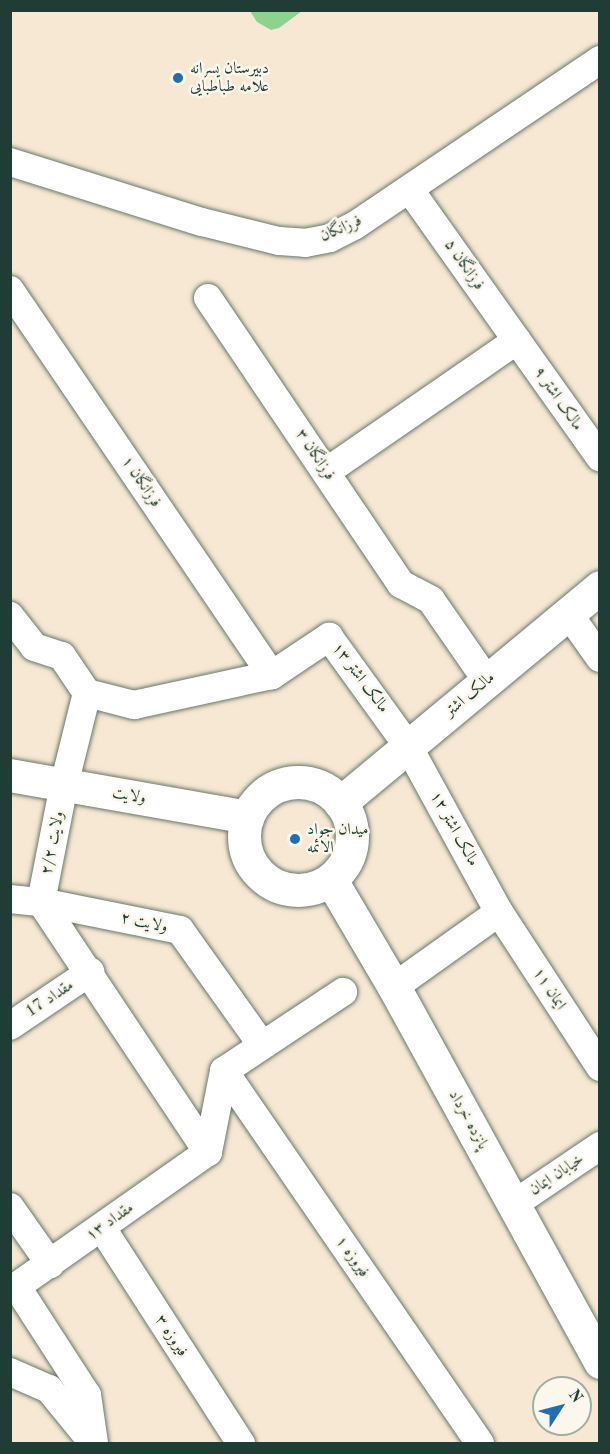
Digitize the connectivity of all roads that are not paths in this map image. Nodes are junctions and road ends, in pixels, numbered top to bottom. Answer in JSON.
{"nodes":[{"id":1,"x":600,"y":60,"type":"edge"},
{"id":2,"x":10,"y":162,"type":"edge"},
{"id":3,"x":410,"y":190,"type":"junction"},
{"id":4,"x":10,"y":290,"type":"edge"},
{"id":5,"x":208,"y":298,"type":"dead end"},
{"id":6,"x":517,"y":340,"type":"junction"},
{"id":7,"x":600,"y":458,"type":"edge"},
{"id":8,"x":326,"y":472,"type":"junction"},
{"id":9,"x":600,"y":587,"type":"edge"},
{"id":10,"x":568,"y":613,"type":"junction"},
{"id":11,"x":10,"y":615,"type":"edge"},
{"id":12,"x":600,"y":658,"type":"edge"},
{"id":13,"x":272,"y":675,"type":"junction"},
{"id":14,"x":487,"y":681,"type":"junction"},
{"id":15,"x":87,"y":693,"type":"junction"},
{"id":16,"x":408,"y":746,"type":"junction"},
{"id":17,"x":10,"y":775,"type":"edge"},
{"id":18,"x":64,"y":785,"type":"junction"},
{"id":19,"x":340,"y":803,"type":"junction"},
{"id":20,"x":247,"y":817,"type":"junction"},
{"id":21,"x":331,"y":880,"type":"junction"},
{"id":22,"x":10,"y":899,"type":"edge"},
{"id":23,"x":41,"y":902,"type":"junction"},
{"id":24,"x":499,"y":912,"type":"junction"},
{"id":25,"x":90,"y":972,"type":"junction"},
{"id":26,"x":394,"y":987,"type":"junction"},
{"id":27,"x":343,"y":992,"type":"dead end"},
{"id":28,"x":10,"y":1026,"type":"edge"},
{"id":29,"x":262,"y":1045,"type":"junction"},
{"id":30,"x":600,"y":1067,"type":"edge"},
{"id":31,"x":224,"y":1071,"type":"junction"},
{"id":32,"x":600,"y":1146,"type":"edge"},
{"id":33,"x":208,"y":1152,"type":"junction"},
{"id":34,"x":514,"y":1204,"type":"junction"},
{"id":35,"x":10,"y":1207,"type":"edge"},
{"id":36,"x":102,"y":1228,"type":"junction"},
{"id":37,"x":50,"y":1264,"type":"junction"},
{"id":38,"x":14,"y":1289,"type":"edge"},
{"id":39,"x":600,"y":1362,"type":"edge"},
{"id":40,"x":10,"y":1372,"type":"edge"},
{"id":41,"x":94,"y":1443,"type":"edge"},
{"id":42,"x":241,"y":1443,"type":"edge"},
{"id":43,"x":480,"y":1443,"type":"edge"}],
"edges":[{"from":1,"to":3,"type":"street","name":"فرزانگان"},
{"from":2,"to":3,"type":"street","name":"فرزانگان"},
{"from":3,"to":6,"type":"street","name":"فرزانگان ۵"},
{"from":4,"to":13,"type":"street","name":"فرزانگان ۱"},
{"from":5,"to":8,"type":"street","name":"فرزانگان ۳"},
{"from":6,"to":7,"type":"street","name":"مالک اشتر ۹"},
{"from":6,"to":8,"type":"street"},
{"from":8,"to":14,"type":"street","name":"فرزانگان ۳"},
{"from":9,"to":10,"type":"street","name":"مالک اشتر"},
{"from":10,"to":12,"type":"street"},
{"from":10,"to":14,"type":"street","name":"مالک اشتر"},
{"from":11,"to":15,"type":"street"},
{"from":13,"to":15,"type":"street"},
{"from":13,"to":16,"type":"street","name":"مالک اشتر ۱۳"},
{"from":14,"to":16,"type":"street","name":"مالک اشتر"},
{"from":15,"to":18,"type":"street","name":"ولایت ۲/۲"},
{"from":16,"to":19,"type":"street","name":"مالک اشتر"},
{"from":16,"to":24,"type":"street","name":"مالک اشتر ۱۲"},
{"from":17,"to":18,"type":"street","name":"ولایت"},
{"from":18,"to":20,"type":"street","name":"ولایت"},
{"from":18,"to":23,"type":"street","name":"ولایت ۲/۲"},
{"from":19,"to":20,"type":"street"},
{"from":19,"to":21,"type":"street"},
{"from":20,"to":21,"type":"street"},
{"from":21,"to":26,"type":"street","name":"پانزده خرداد"},
{"from":22,"to":23,"type":"street","name":"ولایت ۲"},
{"from":23,"to":25,"type":"street"},
{"from":23,"to":29,"type":"street","name":"ولایت ۲"},
{"from":24,"to":26,"type":"street"},
{"from":24,"to":30,"type":"street","name":"ایمان ۱۱"},
{"from":25,"to":28,"type":"street","name":"مقداد 17"},
{"from":25,"to":33,"type":"street"},
{"from":26,"to":34,"type":"street","name":"پانزده خرداد"},
{"from":27,"to":29,"type":"street"},
{"from":29,"to":31,"type":"street"},
{"from":31,"to":33,"type":"street"},
{"from":31,"to":43,"type":"street","name":"فیروزه ۱"},
{"from":32,"to":34,"type":"street","name":"خیابان ایمان"},
{"from":33,"to":36,"type":"street","name":"مقداد ۱۳"},
{"from":34,"to":39,"type":"street","name":"پانزده خرداد"},
{"from":35,"to":37,"type":"street"},
{"from":36,"to":37,"type":"street","name":"مقداد ۱۳"},
{"from":36,"to":42,"type":"street","name":"فیروزه ۳"},
{"from":37,"to":38,"type":"street","name":"مقداد ۱۳"},
{"from":38,"to":41,"type":"street"},
{"from":40,"to":41,"type":"street"}]}
